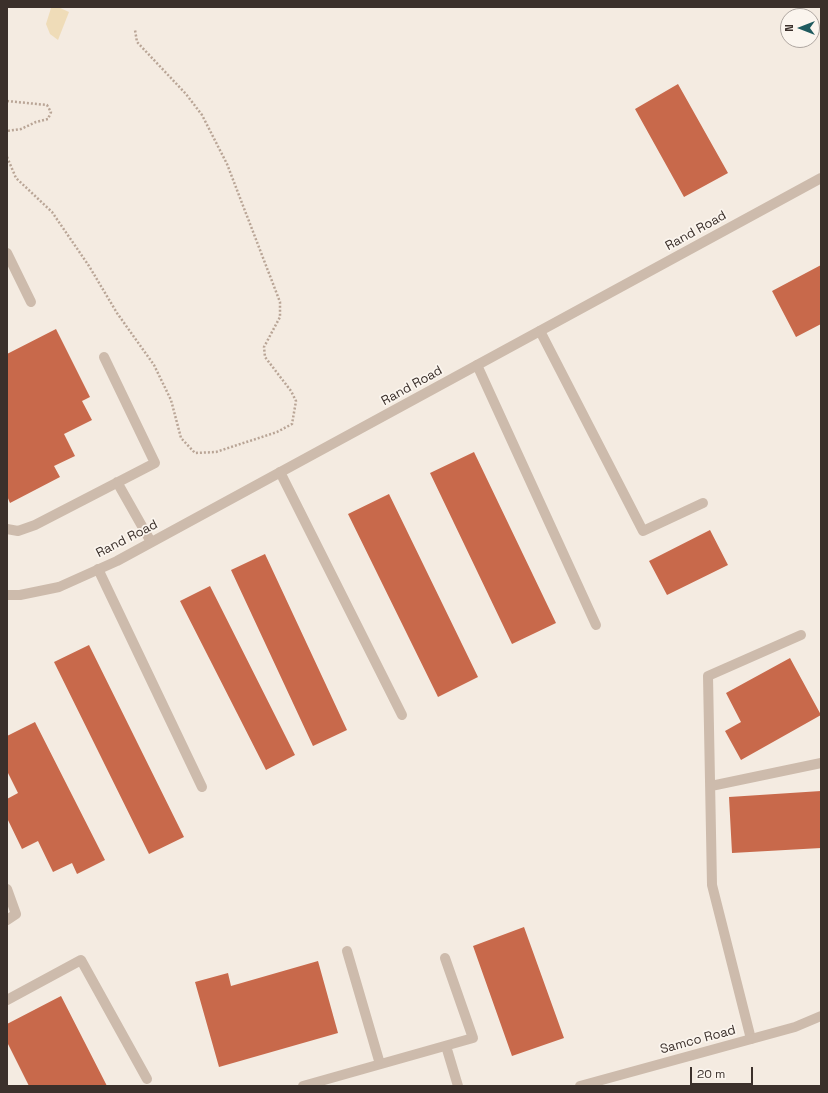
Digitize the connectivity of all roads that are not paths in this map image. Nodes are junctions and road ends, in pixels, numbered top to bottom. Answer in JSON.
{"nodes":[{"id":1,"x":821,"y":178,"type":"edge"},
{"id":2,"x":7,"y":253,"type":"edge"},
{"id":3,"x":31,"y":302,"type":"dead end"},
{"id":4,"x":540,"y":331,"type":"junction"},
{"id":5,"x":104,"y":357,"type":"dead end"},
{"id":6,"x":477,"y":365,"type":"junction"},
{"id":7,"x":280,"y":472,"type":"junction"},
{"id":8,"x":117,"y":482,"type":"junction"},
{"id":9,"x":703,"y":503,"type":"dead end"},
{"id":10,"x":7,"y":529,"type":"edge"},
{"id":11,"x":151,"y":542,"type":"junction"},
{"id":12,"x":98,"y":569,"type":"junction"},
{"id":13,"x":7,"y":595,"type":"edge"},
{"id":14,"x":596,"y":625,"type":"dead end"},
{"id":15,"x":801,"y":635,"type":"dead end"},
{"id":16,"x":402,"y":715,"type":"dead end"},
{"id":17,"x":821,"y":763,"type":"edge"},
{"id":18,"x":710,"y":786,"type":"junction"},
{"id":19,"x":202,"y":787,"type":"dead end"},
{"id":20,"x":7,"y":889,"type":"edge"},
{"id":21,"x":7,"y":920,"type":"edge"},
{"id":22,"x":346,"y":951,"type":"dead end"},
{"id":23,"x":445,"y":958,"type":"dead end"},
{"id":24,"x":7,"y":1000,"type":"edge"},
{"id":25,"x":821,"y":1016,"type":"edge"},
{"id":26,"x":751,"y":1039,"type":"junction"},
{"id":27,"x":446,"y":1046,"type":"junction"},
{"id":28,"x":380,"y":1064,"type":"junction"},
{"id":29,"x":147,"y":1079,"type":"dead end"},
{"id":30,"x":303,"y":1086,"type":"edge"},
{"id":31,"x":458,"y":1086,"type":"edge"},
{"id":32,"x":580,"y":1086,"type":"edge"}],
"edges":[{"from":1,"to":4,"type":"street","name":"Rand Road"},
{"from":2,"to":3,"type":"street"},
{"from":4,"to":6,"type":"street","name":"Rand Road"},
{"from":4,"to":9,"type":"street"},
{"from":5,"to":8,"type":"street"},
{"from":6,"to":7,"type":"street","name":"Rand Road"},
{"from":6,"to":14,"type":"street"},
{"from":7,"to":11,"type":"street","name":"Rand Road"},
{"from":7,"to":16,"type":"street"},
{"from":8,"to":10,"type":"street"},
{"from":8,"to":11,"type":"street"},
{"from":11,"to":12,"type":"street","name":"Rand Road"},
{"from":12,"to":13,"type":"street","name":"Rand Road"},
{"from":12,"to":19,"type":"street"},
{"from":15,"to":18,"type":"street"},
{"from":17,"to":18,"type":"street"},
{"from":18,"to":26,"type":"street"},
{"from":20,"to":21,"type":"street"},
{"from":22,"to":28,"type":"street"},
{"from":23,"to":27,"type":"street"},
{"from":24,"to":29,"type":"street"},
{"from":25,"to":26,"type":"street","name":"Samco Road"},
{"from":26,"to":32,"type":"street","name":"Samco Road"},
{"from":27,"to":28,"type":"street"},
{"from":27,"to":31,"type":"street"},
{"from":28,"to":30,"type":"street"}]}
